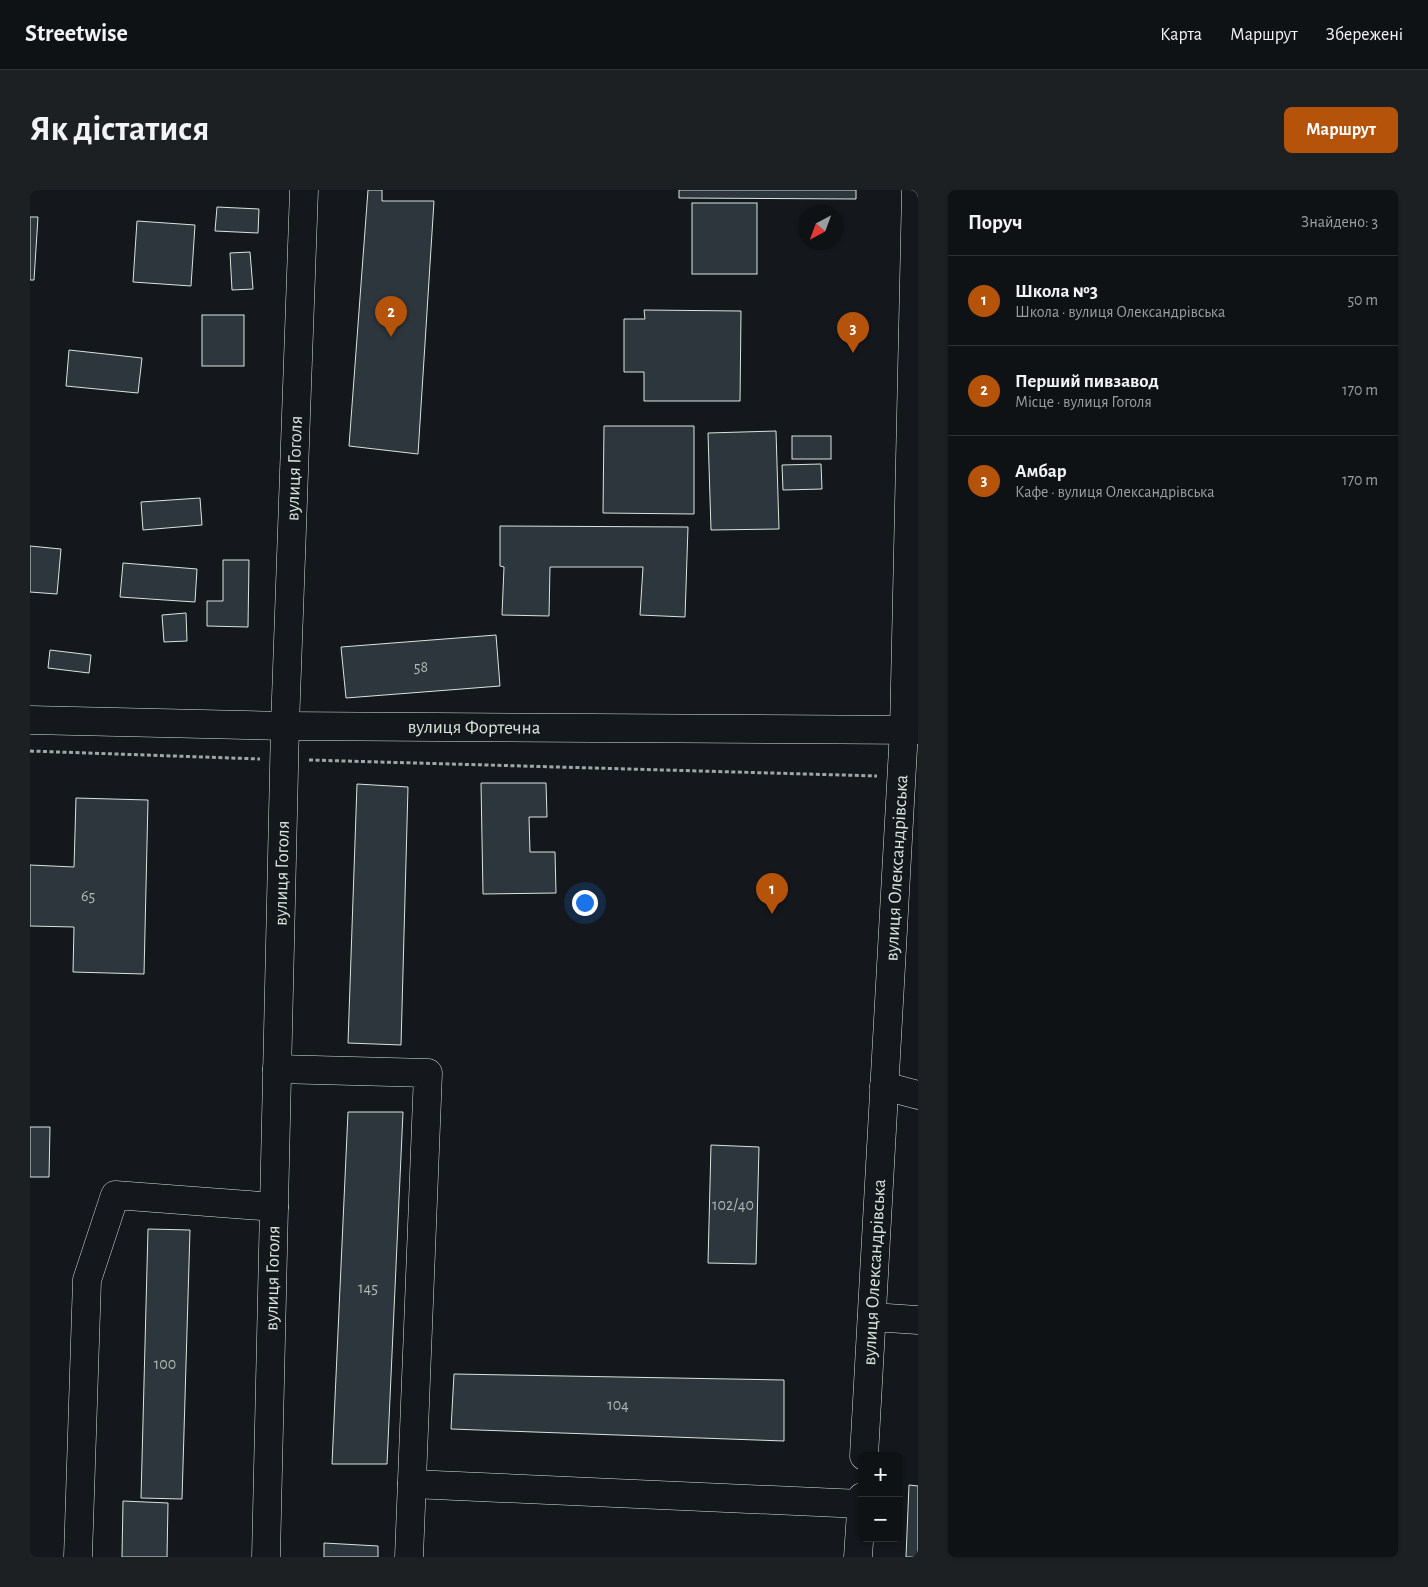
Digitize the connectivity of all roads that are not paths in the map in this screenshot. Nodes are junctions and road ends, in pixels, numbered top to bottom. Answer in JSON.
{"nodes":[{"id":1,"x":304,"y":190,"type":"edge"},
{"id":2,"x":916,"y":190,"type":"edge"},
{"id":3,"x":30,"y":720,"type":"edge"},
{"id":4,"x":286,"y":726,"type":"junction"},
{"id":5,"x":911,"y":730,"type":"edge"},
{"id":6,"x":277,"y":1069,"type":"junction"},
{"id":7,"x":884,"y":1086,"type":"junction"},
{"id":8,"x":918,"y":1095,"type":"edge"},
{"id":9,"x":274,"y":1207,"type":"junction"},
{"id":10,"x":872,"y":1317,"type":"junction"},
{"id":11,"x":918,"y":1320,"type":"edge"},
{"id":12,"x":864,"y":1452,"type":"edge"},
{"id":13,"x":412,"y":1484,"type":"junction"},
{"id":14,"x":858,"y":1504,"type":"edge"},
{"id":15,"x":859,"y":1542,"type":"edge"},
{"id":16,"x":78,"y":1557,"type":"edge"},
{"id":17,"x":266,"y":1557,"type":"edge"},
{"id":18,"x":409,"y":1557,"type":"edge"},
{"id":19,"x":858,"y":1557,"type":"edge"}],
"edges":[{"from":1,"to":4,"type":"street","name":"вулиця Гоголя"},
{"from":2,"to":5,"type":"street","name":"вулиця Олександрівська"},
{"from":3,"to":4,"type":"street","name":"вулиця Фортечна"},
{"from":4,"to":5,"type":"street","name":"вулиця Фортечна"},
{"from":4,"to":6,"type":"street","name":"вулиця Гоголя"},
{"from":5,"to":7,"type":"street","name":"вулиця Олександрівська"},
{"from":6,"to":9,"type":"street","name":"вулиця Гоголя"},
{"from":6,"to":13,"type":"street"},
{"from":7,"to":8,"type":"street"},
{"from":7,"to":10,"type":"street","name":"вулиця Олександрівська"},
{"from":9,"to":16,"type":"street"},
{"from":9,"to":17,"type":"street","name":"вулиця Гоголя"},
{"from":10,"to":11,"type":"street"},
{"from":10,"to":12,"type":"street","name":"вулиця Олександрівська"},
{"from":13,"to":14,"type":"street"},
{"from":13,"to":18,"type":"street"},
{"from":15,"to":19,"type":"street"}]}
